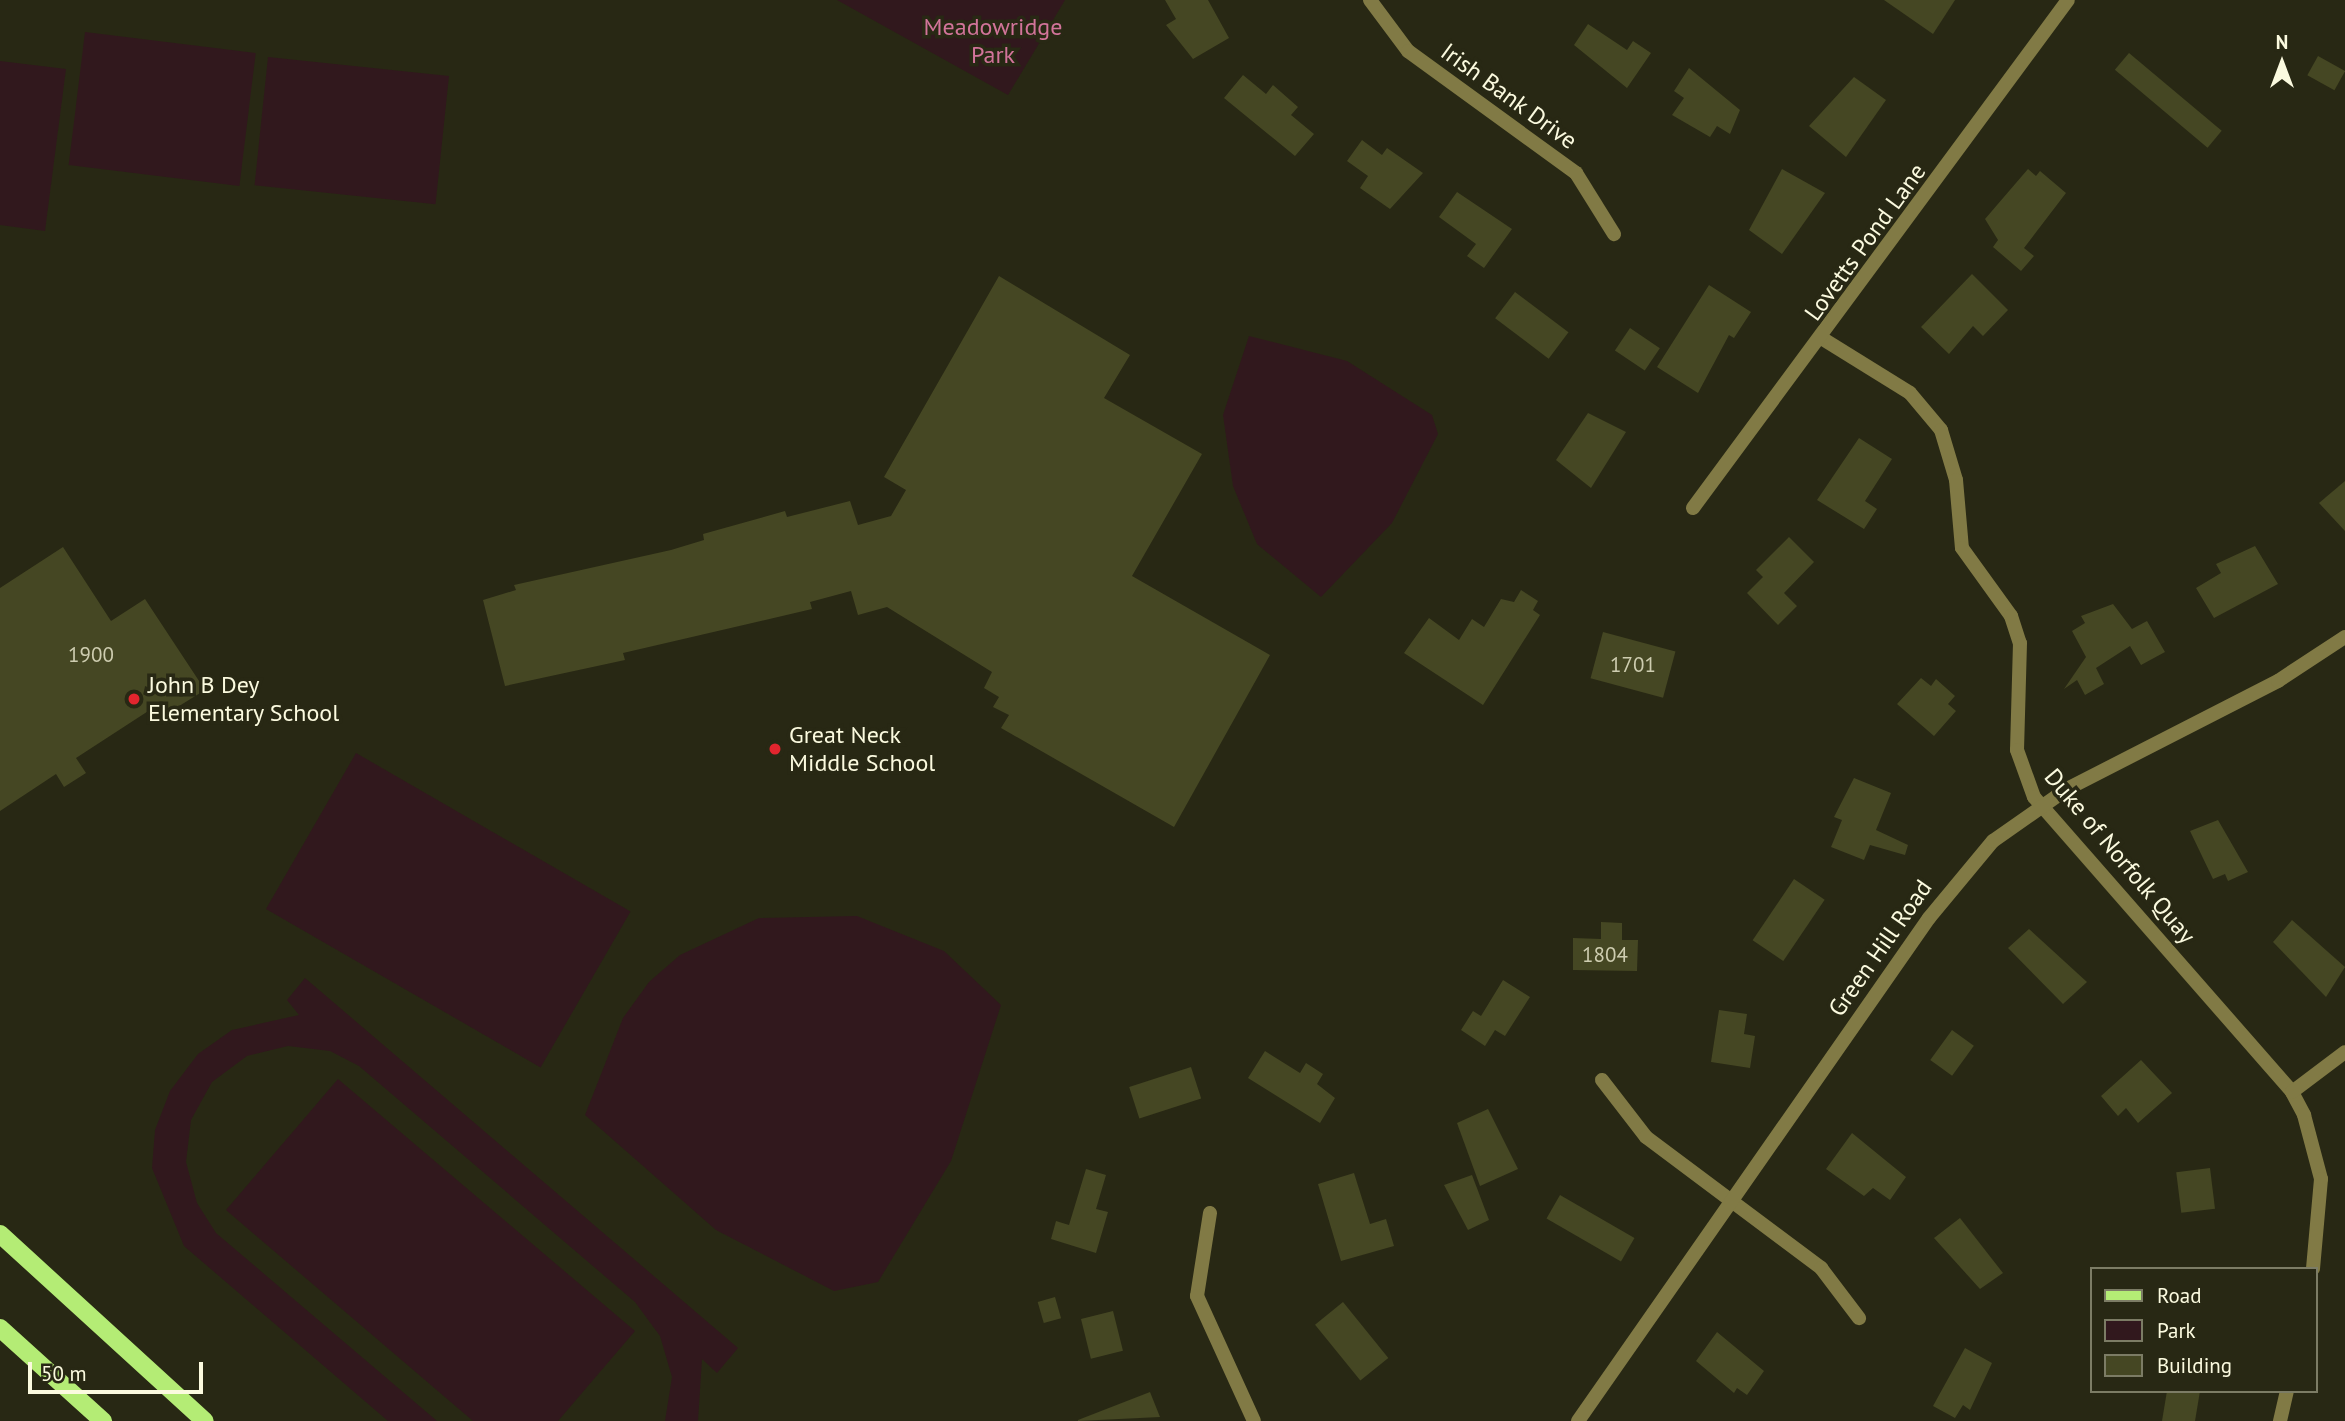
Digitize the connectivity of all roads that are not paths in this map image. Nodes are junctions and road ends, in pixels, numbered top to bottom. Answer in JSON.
{"nodes":[{"id":1,"x":1370,"y":0,"type":"edge"},
{"id":2,"x":2068,"y":0,"type":"edge"},
{"id":3,"x":1614,"y":234,"type":"dead end"},
{"id":4,"x":1823,"y":339,"type":"junction"},
{"id":5,"x":1693,"y":508,"type":"dead end"},
{"id":6,"x":2345,"y":637,"type":"edge"},
{"id":7,"x":2040,"y":805,"type":"junction"},
{"id":8,"x":2345,"y":1052,"type":"edge"},
{"id":9,"x":1602,"y":1080,"type":"dead end"},
{"id":10,"x":2292,"y":1092,"type":"junction"},
{"id":11,"x":1729,"y":1201,"type":"junction"},
{"id":12,"x":1210,"y":1213,"type":"dead end"},
{"id":13,"x":0,"y":1234,"type":"edge"},
{"id":14,"x":2313,"y":1267,"type":"edge"},
{"id":15,"x":1859,"y":1318,"type":"dead end"},
{"id":16,"x":0,"y":1328,"type":"edge"},
{"id":17,"x":2287,"y":1393,"type":"edge"},
{"id":18,"x":103,"y":1421,"type":"edge"},
{"id":19,"x":205,"y":1421,"type":"edge"},
{"id":20,"x":1254,"y":1421,"type":"edge"},
{"id":21,"x":1578,"y":1421,"type":"edge"},
{"id":22,"x":2280,"y":1421,"type":"edge"}],
"edges":[{"from":1,"to":3,"type":"street","name":"Irish Bank Drive"},
{"from":2,"to":4,"type":"street","name":"Lovetts Pond Lane"},
{"from":4,"to":5,"type":"street","name":"Lovetts Pond Lane"},
{"from":4,"to":7,"type":"street","name":"Duke of Norfolk Quay"},
{"from":6,"to":7,"type":"street","name":"Green Hill Road"},
{"from":7,"to":10,"type":"street","name":"Duke of Norfolk Quay"},
{"from":7,"to":11,"type":"street","name":"Green Hill Road"},
{"from":8,"to":10,"type":"street"},
{"from":9,"to":11,"type":"street"},
{"from":10,"to":14,"type":"street","name":"Duke of Norfolk Quay"},
{"from":11,"to":15,"type":"street"},
{"from":11,"to":21,"type":"street","name":"Green Hill Road"},
{"from":12,"to":20,"type":"street"},
{"from":13,"to":19,"type":"main road"},
{"from":16,"to":18,"type":"main road"},
{"from":17,"to":22,"type":"street"}]}
